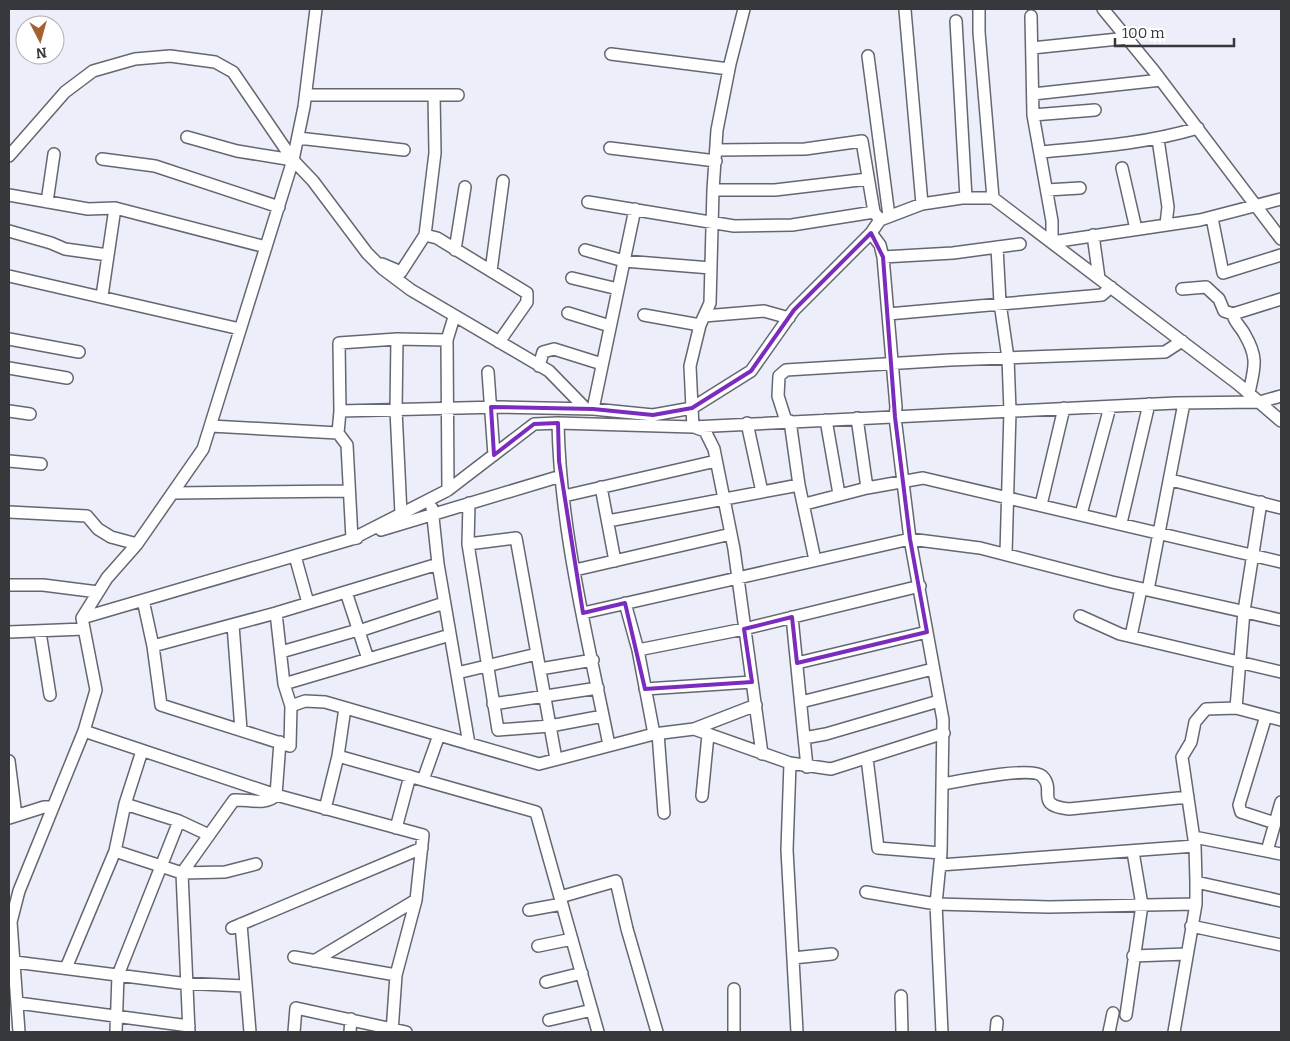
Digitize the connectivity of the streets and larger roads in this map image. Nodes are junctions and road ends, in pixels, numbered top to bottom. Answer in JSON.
{"nodes":[{"id":1,"x":316,"y":9,"type":"edge"},
{"id":2,"x":744,"y":9,"type":"edge"},
{"id":3,"x":979,"y":9,"type":"edge"},
{"id":4,"x":1103,"y":9,"type":"edge"},
{"id":5,"x":905,"y":10,"type":"edge"},
{"id":6,"x":1031,"y":16,"type":"dead end"},
{"id":7,"x":956,"y":21,"type":"dead end"},
{"id":8,"x":1128,"y":38,"type":"junction"},
{"id":9,"x":1032,"y":48,"type":"junction"},
{"id":10,"x":610,"y":54,"type":"dead end"},
{"id":11,"x":868,"y":56,"type":"dead end"},
{"id":12,"x":729,"y":69,"type":"junction"},
{"id":13,"x":1161,"y":80,"type":"junction"},
{"id":14,"x":1033,"y":94,"type":"junction"},
{"id":15,"x":306,"y":95,"type":"junction"},
{"id":16,"x":434,"y":95,"type":"junction"},
{"id":17,"x":458,"y":95,"type":"dead end"},
{"id":18,"x":1095,"y":110,"type":"dead end"},
{"id":19,"x":1033,"y":115,"type":"junction"},
{"id":20,"x":1198,"y":128,"type":"junction"},
{"id":21,"x":186,"y":137,"type":"dead end"},
{"id":22,"x":298,"y":138,"type":"junction"},
{"id":23,"x":1158,"y":140,"type":"junction"},
{"id":24,"x":610,"y":148,"type":"dead end"},
{"id":25,"x":404,"y":150,"type":"dead end"},
{"id":26,"x":1040,"y":152,"type":"junction"},
{"id":27,"x":54,"y":154,"type":"dead end"},
{"id":28,"x":9,"y":156,"type":"edge"},
{"id":29,"x":716,"y":156,"type":"junction"},
{"id":30,"x":102,"y":159,"type":"dead end"},
{"id":31,"x":294,"y":160,"type":"junction"},
{"id":32,"x":1122,"y":168,"type":"dead end"},
{"id":33,"x":868,"y":179,"type":"junction"},
{"id":34,"x":503,"y":181,"type":"dead end"},
{"id":35,"x":465,"y":187,"type":"dead end"},
{"id":36,"x":1080,"y":188,"type":"dead end"},
{"id":37,"x":713,"y":190,"type":"junction"},
{"id":38,"x":1046,"y":190,"type":"junction"},
{"id":39,"x":9,"y":195,"type":"edge"},
{"id":40,"x":966,"y":198,"type":"junction"},
{"id":41,"x":993,"y":198,"type":"junction"},
{"id":42,"x":1281,"y":199,"type":"edge"},
{"id":43,"x":48,"y":202,"type":"junction"},
{"id":44,"x":588,"y":202,"type":"dead end"},
{"id":45,"x":922,"y":204,"type":"junction"},
{"id":46,"x":1256,"y":206,"type":"junction"},
{"id":47,"x":279,"y":207,"type":"junction"},
{"id":48,"x":115,"y":208,"type":"junction"},
{"id":49,"x":635,"y":209,"type":"junction"},
{"id":50,"x":881,"y":216,"type":"junction"},
{"id":51,"x":1212,"y":218,"type":"junction"},
{"id":52,"x":713,"y":224,"type":"junction"},
{"id":53,"x":1166,"y":224,"type":"junction"},
{"id":54,"x":1136,"y":229,"type":"junction"},
{"id":55,"x":9,"y":231,"type":"edge"},
{"id":56,"x":871,"y":233,"type":"junction"},
{"id":57,"x":425,"y":235,"type":"junction"},
{"id":58,"x":1093,"y":235,"type":"junction"},
{"id":59,"x":1281,"y":239,"type":"edge"},
{"id":60,"x":1052,"y":242,"type":"junction"},
{"id":61,"x":1020,"y":244,"type":"dead end"},
{"id":62,"x":266,"y":247,"type":"junction"},
{"id":63,"x":997,"y":247,"type":"junction"},
{"id":64,"x":455,"y":250,"type":"junction"},
{"id":65,"x":585,"y":250,"type":"dead end"},
{"id":66,"x":108,"y":255,"type":"junction"},
{"id":67,"x":1281,"y":255,"type":"edge"},
{"id":68,"x":883,"y":257,"type":"junction"},
{"id":69,"x":624,"y":260,"type":"junction"},
{"id":70,"x":376,"y":261,"type":"junction"},
{"id":71,"x":711,"y":268,"type":"junction"},
{"id":72,"x":491,"y":271,"type":"junction"},
{"id":73,"x":9,"y":276,"type":"edge"},
{"id":74,"x":572,"y":278,"type":"dead end"},
{"id":75,"x":1099,"y":278,"type":"junction"},
{"id":76,"x":1111,"y":287,"type":"junction"},
{"id":77,"x":618,"y":289,"type":"junction"},
{"id":78,"x":1182,"y":289,"type":"dead end"},
{"id":79,"x":102,"y":296,"type":"junction"},
{"id":80,"x":1281,"y":299,"type":"edge"},
{"id":81,"x":1000,"y":303,"type":"junction"},
{"id":82,"x":568,"y":313,"type":"dead end"},
{"id":83,"x":888,"y":314,"type":"junction"},
{"id":84,"x":1233,"y":314,"type":"junction"},
{"id":85,"x":644,"y":315,"type":"dead end"},
{"id":86,"x":454,"y":317,"type":"junction"},
{"id":87,"x":789,"y":318,"type":"junction"},
{"id":88,"x":702,"y":320,"type":"junction"},
{"id":89,"x":610,"y":326,"type":"junction"},
{"id":90,"x":240,"y":329,"type":"junction"},
{"id":91,"x":9,"y":339,"type":"edge"},
{"id":92,"x":396,"y":339,"type":"junction"},
{"id":93,"x":447,"y":340,"type":"junction"},
{"id":94,"x":1182,"y":341,"type":"junction"},
{"id":95,"x":499,"y":342,"type":"junction"},
{"id":96,"x":79,"y":352,"type":"dead end"},
{"id":97,"x":1008,"y":358,"type":"junction"},
{"id":98,"x":602,"y":364,"type":"junction"},
{"id":99,"x":892,"y":364,"type":"junction"},
{"id":100,"x":539,"y":366,"type":"junction"},
{"id":101,"x":9,"y":368,"type":"edge"},
{"id":102,"x":488,"y":372,"type":"dead end"},
{"id":103,"x":67,"y":378,"type":"dead end"},
{"id":104,"x":1249,"y":393,"type":"junction"},
{"id":105,"x":1281,"y":396,"type":"edge"},
{"id":106,"x":1260,"y":402,"type":"junction"},
{"id":107,"x":1184,"y":403,"type":"junction"},
{"id":108,"x":1149,"y":404,"type":"junction"},
{"id":109,"x":491,"y":407,"type":"junction"},
{"id":110,"x":1110,"y":407,"type":"junction"},
{"id":111,"x":447,"y":408,"type":"junction"},
{"id":112,"x":692,"y":408,"type":"junction"},
{"id":113,"x":1064,"y":408,"type":"junction"},
{"id":114,"x":589,"y":409,"type":"junction"},
{"id":115,"x":396,"y":410,"type":"junction"},
{"id":116,"x":9,"y":411,"type":"edge"},
{"id":117,"x":1010,"y":411,"type":"junction"},
{"id":118,"x":340,"y":412,"type":"junction"},
{"id":119,"x":30,"y":414,"type":"dead end"},
{"id":120,"x":895,"y":417,"type":"junction"},
{"id":121,"x":856,"y":418,"type":"junction"},
{"id":122,"x":826,"y":420,"type":"junction"},
{"id":123,"x":788,"y":421,"type":"junction"},
{"id":124,"x":1281,"y":421,"type":"edge"},
{"id":125,"x":558,"y":423,"type":"junction"},
{"id":126,"x":747,"y":423,"type":"junction"},
{"id":127,"x":211,"y":426,"type":"junction"},
{"id":128,"x":693,"y":427,"type":"junction"},
{"id":129,"x":338,"y":433,"type":"junction"},
{"id":130,"x":494,"y":455,"type":"junction"},
{"id":131,"x":9,"y":461,"type":"edge"},
{"id":132,"x":716,"y":461,"type":"junction"},
{"id":133,"x":41,"y":464,"type":"dead end"},
{"id":134,"x":561,"y":476,"type":"junction"},
{"id":135,"x":1171,"y":480,"type":"junction"},
{"id":136,"x":904,"y":481,"type":"junction"},
{"id":137,"x":799,"y":485,"type":"junction"},
{"id":138,"x":601,"y":487,"type":"junction"},
{"id":139,"x":867,"y":488,"type":"junction"},
{"id":140,"x":448,"y":490,"type":"junction"},
{"id":141,"x":349,"y":492,"type":"junction"},
{"id":142,"x":762,"y":492,"type":"junction"},
{"id":143,"x":174,"y":493,"type":"junction"},
{"id":144,"x":839,"y":494,"type":"junction"},
{"id":145,"x":564,"y":496,"type":"junction"},
{"id":146,"x":723,"y":498,"type":"junction"},
{"id":147,"x":1009,"y":498,"type":"junction"},
{"id":148,"x":431,"y":499,"type":"junction"},
{"id":149,"x":1260,"y":502,"type":"junction"},
{"id":150,"x":469,"y":503,"type":"junction"},
{"id":151,"x":805,"y":504,"type":"junction"},
{"id":152,"x":1041,"y":505,"type":"junction"},
{"id":153,"x":1281,"y":508,"type":"edge"},
{"id":154,"x":9,"y":512,"type":"edge"},
{"id":155,"x":401,"y":514,"type":"junction"},
{"id":156,"x":432,"y":514,"type":"junction"},
{"id":157,"x":1081,"y":514,"type":"junction"},
{"id":158,"x":608,"y":521,"type":"junction"},
{"id":159,"x":1121,"y":523,"type":"junction"},
{"id":160,"x":1160,"y":532,"type":"junction"},
{"id":161,"x":730,"y":534,"type":"junction"},
{"id":162,"x":352,"y":539,"type":"junction"},
{"id":163,"x":910,"y":539,"type":"junction"},
{"id":164,"x":137,"y":544,"type":"junction"},
{"id":165,"x":468,"y":544,"type":"junction"},
{"id":166,"x":1006,"y":554,"type":"junction"},
{"id":167,"x":1252,"y":554,"type":"junction"},
{"id":168,"x":296,"y":556,"type":"junction"},
{"id":169,"x":815,"y":560,"type":"junction"},
{"id":170,"x":615,"y":561,"type":"junction"},
{"id":171,"x":1281,"y":562,"type":"edge"},
{"id":172,"x":438,"y":564,"type":"junction"},
{"id":173,"x":575,"y":570,"type":"junction"},
{"id":174,"x":736,"y":578,"type":"junction"},
{"id":175,"x":9,"y":585,"type":"edge"},
{"id":176,"x":920,"y":586,"type":"junction"},
{"id":177,"x":1145,"y":589,"type":"junction"},
{"id":178,"x":98,"y":592,"type":"junction"},
{"id":179,"x":346,"y":592,"type":"junction"},
{"id":180,"x":143,"y":600,"type":"junction"},
{"id":181,"x":308,"y":603,"type":"junction"},
{"id":182,"x":444,"y":603,"type":"junction"},
{"id":183,"x":625,"y":603,"type":"junction"},
{"id":184,"x":1244,"y":611,"type":"junction"},
{"id":185,"x":276,"y":613,"type":"junction"},
{"id":186,"x":583,"y":613,"type":"junction"},
{"id":187,"x":1080,"y":616,"type":"dead end"},
{"id":188,"x":792,"y":617,"type":"junction"},
{"id":189,"x":1281,"y":620,"type":"edge"},
{"id":190,"x":83,"y":624,"type":"junction"},
{"id":191,"x":233,"y":624,"type":"junction"},
{"id":192,"x":744,"y":629,"type":"junction"},
{"id":193,"x":358,"y":631,"type":"junction"},
{"id":194,"x":9,"y":632,"type":"edge"},
{"id":195,"x":40,"y":632,"type":"junction"},
{"id":196,"x":927,"y":632,"type":"junction"},
{"id":197,"x":450,"y":636,"type":"junction"},
{"id":198,"x":1131,"y":636,"type":"junction"},
{"id":199,"x":153,"y":646,"type":"junction"},
{"id":200,"x":638,"y":650,"type":"junction"},
{"id":201,"x":281,"y":652,"type":"junction"},
{"id":202,"x":537,"y":654,"type":"junction"},
{"id":203,"x":368,"y":660,"type":"junction"},
{"id":204,"x":593,"y":660,"type":"junction"},
{"id":205,"x":1241,"y":662,"type":"junction"},
{"id":206,"x":797,"y":663,"type":"junction"},
{"id":207,"x":487,"y":666,"type":"junction"},
{"id":208,"x":540,"y":669,"type":"junction"},
{"id":209,"x":933,"y":669,"type":"junction"},
{"id":210,"x":1281,"y":672,"type":"edge"},
{"id":211,"x":457,"y":673,"type":"junction"},
{"id":212,"x":752,"y":682,"type":"junction"},
{"id":213,"x":284,"y":684,"type":"junction"},
{"id":214,"x":598,"y":688,"type":"junction"},
{"id":215,"x":645,"y":689,"type":"junction"},
{"id":216,"x":50,"y":695,"type":"dead end"},
{"id":217,"x":545,"y":698,"type":"junction"},
{"id":218,"x":939,"y":701,"type":"junction"},
{"id":219,"x":801,"y":702,"type":"junction"},
{"id":220,"x":494,"y":704,"type":"junction"},
{"id":221,"x":756,"y":705,"type":"junction"},
{"id":222,"x":291,"y":706,"type":"junction"},
{"id":223,"x":345,"y":708,"type":"junction"},
{"id":224,"x":1236,"y":708,"type":"junction"},
{"id":225,"x":604,"y":716,"type":"junction"},
{"id":226,"x":1266,"y":716,"type":"junction"},
{"id":227,"x":1281,"y":720,"type":"edge"},
{"id":228,"x":550,"y":726,"type":"junction"},
{"id":229,"x":242,"y":730,"type":"junction"},
{"id":230,"x":694,"y":730,"type":"junction"},
{"id":231,"x":84,"y":731,"type":"junction"},
{"id":232,"x":656,"y":733,"type":"junction"},
{"id":233,"x":944,"y":733,"type":"junction"},
{"id":234,"x":708,"y":734,"type":"junction"},
{"id":235,"x":439,"y":735,"type":"junction"},
{"id":236,"x":804,"y":738,"type":"junction"},
{"id":237,"x":280,"y":742,"type":"junction"},
{"id":238,"x":469,"y":744,"type":"junction"},
{"id":239,"x":609,"y":745,"type":"junction"},
{"id":240,"x":142,"y":751,"type":"junction"},
{"id":241,"x":762,"y":754,"type":"junction"},
{"id":242,"x":338,"y":756,"type":"junction"},
{"id":243,"x":867,"y":758,"type":"junction"},
{"id":244,"x":556,"y":759,"type":"junction"},
{"id":245,"x":9,"y":761,"type":"edge"},
{"id":246,"x":790,"y":763,"type":"junction"},
{"id":247,"x":807,"y":767,"type":"junction"},
{"id":248,"x":410,"y":776,"type":"junction"},
{"id":249,"x":423,"y":780,"type":"junction"},
{"id":250,"x":943,"y":784,"type":"junction"},
{"id":251,"x":276,"y":795,"type":"junction"},
{"id":252,"x":702,"y":796,"type":"dead end"},
{"id":253,"x":1188,"y":797,"type":"junction"},
{"id":254,"x":1281,"y":802,"type":"edge"},
{"id":255,"x":125,"y":804,"type":"junction"},
{"id":256,"x":52,"y":807,"type":"junction"},
{"id":257,"x":325,"y":808,"type":"junction"},
{"id":258,"x":664,"y":813,"type":"dead end"},
{"id":259,"x":13,"y":817,"type":"edge"},
{"id":260,"x":179,"y":821,"type":"junction"},
{"id":261,"x":1275,"y":823,"type":"junction"},
{"id":262,"x":396,"y":828,"type":"junction"},
{"id":263,"x":208,"y":835,"type":"junction"},
{"id":264,"x":1195,"y":841,"type":"junction"},
{"id":265,"x":422,"y":848,"type":"junction"},
{"id":266,"x":115,"y":851,"type":"junction"},
{"id":267,"x":1267,"y":851,"type":"junction"},
{"id":268,"x":1133,"y":852,"type":"junction"},
{"id":269,"x":941,"y":853,"type":"junction"},
{"id":270,"x":1281,"y":854,"type":"edge"},
{"id":271,"x":256,"y":864,"type":"dead end"},
{"id":272,"x":940,"y":865,"type":"junction"},
{"id":273,"x":161,"y":867,"type":"junction"},
{"id":274,"x":182,"y":873,"type":"junction"},
{"id":275,"x":1196,"y":882,"type":"junction"},
{"id":276,"x":19,"y":891,"type":"junction"},
{"id":277,"x":866,"y":892,"type":"dead end"},
{"id":278,"x":9,"y":898,"type":"edge"},
{"id":279,"x":416,"y":900,"type":"junction"},
{"id":280,"x":561,"y":900,"type":"junction"},
{"id":281,"x":1281,"y":902,"type":"edge"},
{"id":282,"x":936,"y":904,"type":"junction"},
{"id":283,"x":1196,"y":904,"type":"junction"},
{"id":284,"x":1142,"y":905,"type":"junction"},
{"id":285,"x":529,"y":910,"type":"dead end"},
{"id":286,"x":1191,"y":926,"type":"junction"},
{"id":287,"x":572,"y":938,"type":"junction"},
{"id":288,"x":1281,"y":945,"type":"edge"},
{"id":289,"x":538,"y":946,"type":"dead end"},
{"id":290,"x":832,"y":954,"type":"dead end"},
{"id":291,"x":1186,"y":954,"type":"junction"},
{"id":292,"x":1134,"y":956,"type":"junction"},
{"id":293,"x":294,"y":957,"type":"dead end"},
{"id":294,"x":793,"y":958,"type":"junction"},
{"id":295,"x":314,"y":961,"type":"junction"},
{"id":296,"x":15,"y":962,"type":"junction"},
{"id":297,"x":66,"y":968,"type":"junction"},
{"id":298,"x":582,"y":973,"type":"junction"},
{"id":299,"x":118,"y":975,"type":"junction"},
{"id":300,"x":396,"y":975,"type":"junction"},
{"id":301,"x":546,"y":982,"type":"dead end"},
{"id":302,"x":186,"y":984,"type":"junction"},
{"id":303,"x":245,"y":986,"type":"junction"},
{"id":304,"x":734,"y":989,"type":"dead end"},
{"id":305,"x":900,"y":996,"type":"dead end"},
{"id":306,"x":18,"y":1003,"type":"junction"},
{"id":307,"x":592,"y":1010,"type":"junction"},
{"id":308,"x":1113,"y":1013,"type":"dead end"},
{"id":309,"x":1126,"y":1014,"type":"dead end"},
{"id":310,"x":117,"y":1015,"type":"junction"},
{"id":311,"x":351,"y":1019,"type":"junction"},
{"id":312,"x":549,"y":1020,"type":"dead end"},
{"id":313,"x":152,"y":1026,"type":"edge"},
{"id":314,"x":189,"y":1029,"type":"edge"},
{"id":315,"x":392,"y":1031,"type":"edge"},
{"id":316,"x":19,"y":1032,"type":"edge"},
{"id":317,"x":116,"y":1032,"type":"edge"},
{"id":318,"x":250,"y":1032,"type":"edge"},
{"id":319,"x":294,"y":1032,"type":"edge"},
{"id":320,"x":350,"y":1032,"type":"edge"},
{"id":321,"x":406,"y":1032,"type":"edge"},
{"id":322,"x":598,"y":1032,"type":"edge"},
{"id":323,"x":657,"y":1032,"type":"edge"},
{"id":324,"x":734,"y":1032,"type":"edge"},
{"id":325,"x":797,"y":1032,"type":"edge"},
{"id":326,"x":902,"y":1032,"type":"edge"},
{"id":327,"x":942,"y":1032,"type":"edge"},
{"id":328,"x":1109,"y":1032,"type":"edge"},
{"id":329,"x":1174,"y":1032,"type":"edge"}],
"edges":[{"from":1,"to":15,"type":"street"},
{"from":2,"to":12,"type":"street"},
{"from":3,"to":41,"type":"street"},
{"from":4,"to":8,"type":"street"},
{"from":5,"to":45,"type":"street"},
{"from":6,"to":9,"type":"street"},
{"from":7,"to":40,"type":"street"},
{"from":8,"to":9,"type":"street"},
{"from":8,"to":13,"type":"street"},
{"from":9,"to":14,"type":"street"},
{"from":10,"to":12,"type":"street"},
{"from":11,"to":50,"type":"street"},
{"from":12,"to":29,"type":"street"},
{"from":13,"to":14,"type":"street"},
{"from":13,"to":20,"type":"street"},
{"from":14,"to":19,"type":"street"},
{"from":15,"to":16,"type":"street"},
{"from":15,"to":22,"type":"street"},
{"from":16,"to":17,"type":"street"},
{"from":16,"to":57,"type":"street"},
{"from":18,"to":19,"type":"street"},
{"from":19,"to":26,"type":"street"},
{"from":20,"to":23,"type":"street"},
{"from":20,"to":46,"type":"street"},
{"from":21,"to":31,"type":"street"},
{"from":22,"to":25,"type":"street"},
{"from":22,"to":31,"type":"street"},
{"from":23,"to":26,"type":"street"},
{"from":23,"to":53,"type":"street"},
{"from":24,"to":29,"type":"street"},
{"from":26,"to":38,"type":"street"},
{"from":27,"to":43,"type":"street"},
{"from":28,"to":31,"type":"street"},
{"from":29,"to":33,"type":"street"},
{"from":29,"to":37,"type":"street"},
{"from":30,"to":47,"type":"street"},
{"from":31,"to":47,"type":"street"},
{"from":31,"to":70,"type":"street"},
{"from":32,"to":54,"type":"street"},
{"from":33,"to":37,"type":"street"},
{"from":33,"to":50,"type":"street"},
{"from":34,"to":72,"type":"street"},
{"from":35,"to":64,"type":"street"},
{"from":36,"to":38,"type":"street"},
{"from":37,"to":52,"type":"street"},
{"from":38,"to":60,"type":"street"},
{"from":39,"to":43,"type":"street"},
{"from":40,"to":41,"type":"street"},
{"from":40,"to":45,"type":"street"},
{"from":41,"to":60,"type":"street"},
{"from":42,"to":46,"type":"street"},
{"from":43,"to":48,"type":"street"},
{"from":44,"to":49,"type":"street"},
{"from":45,"to":50,"type":"street"},
{"from":46,"to":51,"type":"street"},
{"from":46,"to":59,"type":"street"},
{"from":47,"to":62,"type":"street"},
{"from":48,"to":62,"type":"street"},
{"from":48,"to":66,"type":"street"},
{"from":49,"to":52,"type":"street"},
{"from":49,"to":69,"type":"street"},
{"from":50,"to":52,"type":"street"},
{"from":50,"to":56,"type":"street"},
{"from":51,"to":53,"type":"street"},
{"from":51,"to":67,"type":"street"},
{"from":52,"to":71,"type":"street"},
{"from":53,"to":54,"type":"street"},
{"from":54,"to":58,"type":"street"},
{"from":55,"to":66,"type":"street"},
{"from":56,"to":68,"type":"street"},
{"from":56,"to":87,"type":"street"},
{"from":57,"to":64,"type":"street"},
{"from":57,"to":70,"type":"street"},
{"from":58,"to":60,"type":"street"},
{"from":58,"to":75,"type":"street"},
{"from":60,"to":75,"type":"street"},
{"from":61,"to":63,"type":"street"},
{"from":62,"to":90,"type":"street"},
{"from":63,"to":68,"type":"street"},
{"from":63,"to":81,"type":"street"},
{"from":64,"to":72,"type":"street"},
{"from":65,"to":69,"type":"street"},
{"from":66,"to":79,"type":"street"},
{"from":68,"to":83,"type":"street"},
{"from":69,"to":71,"type":"street"},
{"from":69,"to":77,"type":"street"},
{"from":70,"to":86,"type":"street"},
{"from":71,"to":88,"type":"street"},
{"from":72,"to":95,"type":"street"},
{"from":73,"to":79,"type":"street"},
{"from":74,"to":77,"type":"street"},
{"from":75,"to":76,"type":"street"},
{"from":76,"to":81,"type":"street"},
{"from":76,"to":94,"type":"street"},
{"from":77,"to":89,"type":"street"},
{"from":78,"to":84,"type":"street"},
{"from":79,"to":90,"type":"street"},
{"from":80,"to":84,"type":"street"},
{"from":81,"to":83,"type":"street"},
{"from":81,"to":97,"type":"street"},
{"from":82,"to":89,"type":"street"},
{"from":83,"to":99,"type":"street"},
{"from":84,"to":104,"type":"street"},
{"from":85,"to":88,"type":"street"},
{"from":86,"to":93,"type":"street"},
{"from":86,"to":95,"type":"street"},
{"from":87,"to":88,"type":"street"},
{"from":87,"to":112,"type":"street"},
{"from":88,"to":112,"type":"street"},
{"from":89,"to":98,"type":"street"},
{"from":90,"to":127,"type":"street"},
{"from":91,"to":96,"type":"street"},
{"from":92,"to":93,"type":"street"},
{"from":92,"to":115,"type":"street"},
{"from":92,"to":118,"type":"street"},
{"from":93,"to":111,"type":"street"},
{"from":94,"to":97,"type":"street"},
{"from":94,"to":104,"type":"street"},
{"from":95,"to":100,"type":"street"},
{"from":97,"to":99,"type":"street"},
{"from":97,"to":117,"type":"street"},
{"from":98,"to":100,"type":"street"},
{"from":98,"to":114,"type":"street"},
{"from":99,"to":120,"type":"street"},
{"from":99,"to":123,"type":"street"},
{"from":100,"to":114,"type":"street"},
{"from":101,"to":103,"type":"street"},
{"from":102,"to":109,"type":"street"},
{"from":104,"to":106,"type":"street"},
{"from":105,"to":106,"type":"street"},
{"from":106,"to":107,"type":"street"},
{"from":106,"to":124,"type":"street"},
{"from":107,"to":108,"type":"street"},
{"from":107,"to":135,"type":"street"},
{"from":108,"to":110,"type":"street"},
{"from":108,"to":159,"type":"street"},
{"from":109,"to":111,"type":"street"},
{"from":109,"to":114,"type":"street"},
{"from":109,"to":130,"type":"street"},
{"from":110,"to":113,"type":"street"},
{"from":110,"to":157,"type":"street"},
{"from":111,"to":115,"type":"street"},
{"from":111,"to":140,"type":"street"},
{"from":112,"to":114,"type":"street"},
{"from":112,"to":128,"type":"street"},
{"from":113,"to":117,"type":"street"},
{"from":113,"to":152,"type":"street"},
{"from":115,"to":118,"type":"street"},
{"from":115,"to":155,"type":"street"},
{"from":116,"to":119,"type":"street"},
{"from":117,"to":120,"type":"street"},
{"from":117,"to":147,"type":"street"},
{"from":118,"to":129,"type":"street"},
{"from":120,"to":121,"type":"street"},
{"from":120,"to":136,"type":"street"},
{"from":121,"to":122,"type":"street"},
{"from":121,"to":139,"type":"street"},
{"from":122,"to":123,"type":"street"},
{"from":122,"to":144,"type":"street"},
{"from":123,"to":126,"type":"street"},
{"from":123,"to":137,"type":"street"},
{"from":125,"to":128,"type":"street"},
{"from":125,"to":130,"type":"street"},
{"from":125,"to":134,"type":"street"},
{"from":126,"to":128,"type":"street"},
{"from":126,"to":142,"type":"street"},
{"from":127,"to":129,"type":"street"},
{"from":127,"to":143,"type":"street"},
{"from":128,"to":132,"type":"street"},
{"from":129,"to":141,"type":"street"},
{"from":130,"to":140,"type":"street"},
{"from":131,"to":133,"type":"street"},
{"from":132,"to":138,"type":"street"},
{"from":132,"to":146,"type":"street"},
{"from":134,"to":145,"type":"street"},
{"from":134,"to":150,"type":"street"},
{"from":135,"to":149,"type":"street"},
{"from":135,"to":160,"type":"street"},
{"from":136,"to":139,"type":"street"},
{"from":136,"to":147,"type":"street"},
{"from":136,"to":163,"type":"street"},
{"from":137,"to":142,"type":"street"},
{"from":137,"to":151,"type":"street"},
{"from":138,"to":145,"type":"street"},
{"from":138,"to":158,"type":"street"},
{"from":139,"to":144,"type":"street"},
{"from":140,"to":148,"type":"street"},
{"from":141,"to":143,"type":"street"},
{"from":141,"to":162,"type":"street"},
{"from":142,"to":146,"type":"street"},
{"from":143,"to":164,"type":"street"},
{"from":144,"to":151,"type":"street"},
{"from":145,"to":173,"type":"street"},
{"from":146,"to":158,"type":"street"},
{"from":146,"to":161,"type":"street"},
{"from":147,"to":152,"type":"street"},
{"from":147,"to":166,"type":"street"},
{"from":148,"to":155,"type":"street"},
{"from":148,"to":156,"type":"street"},
{"from":149,"to":153,"type":"street"},
{"from":149,"to":167,"type":"street"},
{"from":150,"to":156,"type":"street"},
{"from":150,"to":165,"type":"street"},
{"from":151,"to":169,"type":"street"},
{"from":152,"to":157,"type":"street"},
{"from":154,"to":164,"type":"street"},
{"from":155,"to":162,"type":"street"},
{"from":156,"to":162,"type":"street"},
{"from":156,"to":172,"type":"street"},
{"from":157,"to":159,"type":"street"},
{"from":158,"to":170,"type":"street"},
{"from":159,"to":160,"type":"street"},
{"from":160,"to":167,"type":"street"},
{"from":160,"to":177,"type":"street"},
{"from":161,"to":170,"type":"street"},
{"from":161,"to":174,"type":"street"},
{"from":162,"to":168,"type":"street"},
{"from":163,"to":166,"type":"street"},
{"from":163,"to":169,"type":"street"},
{"from":163,"to":176,"type":"street"},
{"from":164,"to":178,"type":"street"},
{"from":165,"to":202,"type":"street"},
{"from":165,"to":207,"type":"street"},
{"from":166,"to":177,"type":"street"},
{"from":167,"to":171,"type":"street"},
{"from":167,"to":184,"type":"street"},
{"from":168,"to":180,"type":"street"},
{"from":168,"to":181,"type":"street"},
{"from":169,"to":174,"type":"street"},
{"from":170,"to":173,"type":"street"},
{"from":172,"to":179,"type":"street"},
{"from":172,"to":182,"type":"street"},
{"from":173,"to":186,"type":"street"},
{"from":174,"to":183,"type":"street"},
{"from":174,"to":192,"type":"street"},
{"from":175,"to":178,"type":"street"},
{"from":176,"to":188,"type":"street"},
{"from":176,"to":196,"type":"street"},
{"from":177,"to":184,"type":"street"},
{"from":177,"to":198,"type":"street"},
{"from":178,"to":190,"type":"street"},
{"from":179,"to":181,"type":"street"},
{"from":179,"to":193,"type":"street"},
{"from":180,"to":190,"type":"street"},
{"from":180,"to":199,"type":"street"},
{"from":181,"to":185,"type":"street"},
{"from":182,"to":193,"type":"street"},
{"from":182,"to":197,"type":"street"},
{"from":183,"to":186,"type":"street"},
{"from":183,"to":200,"type":"street"},
{"from":184,"to":189,"type":"street"},
{"from":184,"to":205,"type":"street"},
{"from":185,"to":191,"type":"street"},
{"from":185,"to":201,"type":"street"},
{"from":186,"to":204,"type":"street"},
{"from":187,"to":198,"type":"street"},
{"from":188,"to":192,"type":"street"},
{"from":188,"to":206,"type":"street"},
{"from":190,"to":195,"type":"street"},
{"from":190,"to":231,"type":"street"},
{"from":191,"to":199,"type":"street"},
{"from":191,"to":229,"type":"street"},
{"from":192,"to":200,"type":"street"},
{"from":192,"to":212,"type":"street"},
{"from":193,"to":201,"type":"street"},
{"from":193,"to":203,"type":"street"},
{"from":194,"to":195,"type":"street"},
{"from":195,"to":216,"type":"street"},
{"from":196,"to":206,"type":"street"},
{"from":196,"to":209,"type":"street"},
{"from":197,"to":203,"type":"street"},
{"from":197,"to":211,"type":"street"},
{"from":198,"to":205,"type":"street"},
{"from":199,"to":229,"type":"street"},
{"from":200,"to":215,"type":"street"},
{"from":201,"to":213,"type":"street"},
{"from":202,"to":207,"type":"street"},
{"from":202,"to":208,"type":"street"},
{"from":203,"to":213,"type":"street"},
{"from":204,"to":208,"type":"street"},
{"from":204,"to":214,"type":"street"},
{"from":205,"to":210,"type":"street"},
{"from":205,"to":224,"type":"street"},
{"from":206,"to":219,"type":"street"},
{"from":207,"to":211,"type":"street"},
{"from":207,"to":220,"type":"street"},
{"from":208,"to":217,"type":"street"},
{"from":209,"to":218,"type":"street"},
{"from":209,"to":219,"type":"street"},
{"from":211,"to":238,"type":"street"},
{"from":212,"to":215,"type":"street"},
{"from":212,"to":221,"type":"street"},
{"from":213,"to":222,"type":"street"},
{"from":214,"to":217,"type":"street"},
{"from":214,"to":225,"type":"street"},
{"from":215,"to":232,"type":"street"},
{"from":217,"to":220,"type":"street"},
{"from":217,"to":228,"type":"street"},
{"from":218,"to":233,"type":"street"},
{"from":218,"to":236,"type":"street"},
{"from":219,"to":236,"type":"street"},
{"from":220,"to":228,"type":"street"},
{"from":221,"to":230,"type":"street"},
{"from":221,"to":241,"type":"street"},
{"from":222,"to":223,"type":"street"},
{"from":222,"to":237,"type":"street"},
{"from":223,"to":235,"type":"street"},
{"from":223,"to":242,"type":"street"},
{"from":224,"to":226,"type":"street"},
{"from":224,"to":253,"type":"street"},
{"from":225,"to":228,"type":"street"},
{"from":225,"to":239,"type":"street"},
{"from":226,"to":227,"type":"street"},
{"from":226,"to":261,"type":"street"},
{"from":228,"to":244,"type":"street"},
{"from":229,"to":237,"type":"street"},
{"from":230,"to":232,"type":"street"},
{"from":230,"to":234,"type":"street"},
{"from":231,"to":240,"type":"street"},
{"from":231,"to":256,"type":"street"},
{"from":232,"to":239,"type":"street"},
{"from":232,"to":258,"type":"street"},
{"from":233,"to":243,"type":"street"},
{"from":233,"to":250,"type":"street"},
{"from":234,"to":241,"type":"street"},
{"from":234,"to":252,"type":"street"},
{"from":235,"to":238,"type":"street"},
{"from":235,"to":249,"type":"street"},
{"from":236,"to":247,"type":"street"},
{"from":237,"to":251,"type":"street"},
{"from":238,"to":244,"type":"street"},
{"from":239,"to":244,"type":"street"},
{"from":240,"to":251,"type":"street"},
{"from":240,"to":255,"type":"street"},
{"from":241,"to":246,"type":"street"},
{"from":242,"to":248,"type":"street"},
{"from":242,"to":257,"type":"street"},
{"from":243,"to":247,"type":"street"},
{"from":243,"to":269,"type":"street"},
{"from":245,"to":259,"type":"street"},
{"from":246,"to":247,"type":"street"},
{"from":246,"to":294,"type":"street"},
{"from":248,"to":249,"type":"street"},
{"from":248,"to":262,"type":"street"},
{"from":249,"to":280,"type":"street"},
{"from":250,"to":253,"type":"street"},
{"from":250,"to":269,"type":"street"},
{"from":251,"to":257,"type":"street"},
{"from":251,"to":263,"type":"street"},
{"from":253,"to":264,"type":"street"},
{"from":254,"to":261,"type":"street"},
{"from":255,"to":260,"type":"street"},
{"from":255,"to":266,"type":"street"},
{"from":256,"to":259,"type":"street"},
{"from":256,"to":276,"type":"street"},
{"from":257,"to":262,"type":"street"},
{"from":260,"to":263,"type":"street"},
{"from":260,"to":273,"type":"street"},
{"from":261,"to":267,"type":"street"},
{"from":262,"to":265,"type":"street"},
{"from":263,"to":274,"type":"street"},
{"from":264,"to":267,"type":"street"},
{"from":264,"to":268,"type":"street"},
{"from":264,"to":275,"type":"street"},
{"from":265,"to":279,"type":"street"},
{"from":265,"to":303,"type":"street"},
{"from":266,"to":273,"type":"street"},
{"from":266,"to":297,"type":"street"},
{"from":267,"to":270,"type":"street"},
{"from":268,"to":272,"type":"street"},
{"from":268,"to":284,"type":"street"},
{"from":269,"to":272,"type":"street"},
{"from":271,"to":274,"type":"street"},
{"from":272,"to":282,"type":"street"},
{"from":273,"to":274,"type":"street"},
{"from":273,"to":299,"type":"street"},
{"from":274,"to":302,"type":"street"},
{"from":275,"to":281,"type":"street"},
{"from":275,"to":283,"type":"street"},
{"from":276,"to":278,"type":"street"},
{"from":276,"to":296,"type":"street"},
{"from":277,"to":282,"type":"street"},
{"from":279,"to":295,"type":"street"},
{"from":279,"to":300,"type":"street"},
{"from":280,"to":285,"type":"street"},
{"from":280,"to":287,"type":"street"},
{"from":280,"to":323,"type":"street"},
{"from":282,"to":284,"type":"street"},
{"from":282,"to":327,"type":"street"},
{"from":283,"to":284,"type":"street"},
{"from":283,"to":286,"type":"street"},
{"from":284,"to":292,"type":"street"},
{"from":286,"to":288,"type":"street"},
{"from":286,"to":291,"type":"street"},
{"from":287,"to":289,"type":"street"},
{"from":287,"to":298,"type":"street"},
{"from":290,"to":294,"type":"street"},
{"from":291,"to":292,"type":"street"},
{"from":291,"to":329,"type":"street"},
{"from":292,"to":309,"type":"street"},
{"from":293,"to":295,"type":"street"},
{"from":294,"to":325,"type":"street"},
{"from":295,"to":300,"type":"street"},
{"from":296,"to":297,"type":"street"},
{"from":296,"to":306,"type":"street"},
{"from":297,"to":299,"type":"street"},
{"from":298,"to":301,"type":"street"},
{"from":298,"to":307,"type":"street"},
{"from":299,"to":302,"type":"street"},
{"from":299,"to":310,"type":"street"},
{"from":300,"to":315,"type":"street"},
{"from":302,"to":303,"type":"street"},
{"from":302,"to":314,"type":"street"},
{"from":303,"to":318,"type":"street"},
{"from":304,"to":324,"type":"street"},
{"from":305,"to":326,"type":"street"},
{"from":306,"to":310,"type":"street"},
{"from":306,"to":316,"type":"street"},
{"from":307,"to":312,"type":"street"},
{"from":307,"to":322,"type":"street"},
{"from":308,"to":328,"type":"street"},
{"from":310,"to":313,"type":"street"},
{"from":310,"to":317,"type":"street"},
{"from":311,"to":315,"type":"street"},
{"from":311,"to":319,"type":"street"},
{"from":311,"to":320,"type":"street"},
{"from":313,"to":314,"type":"street"},
{"from":315,"to":321,"type":"street"}]}
